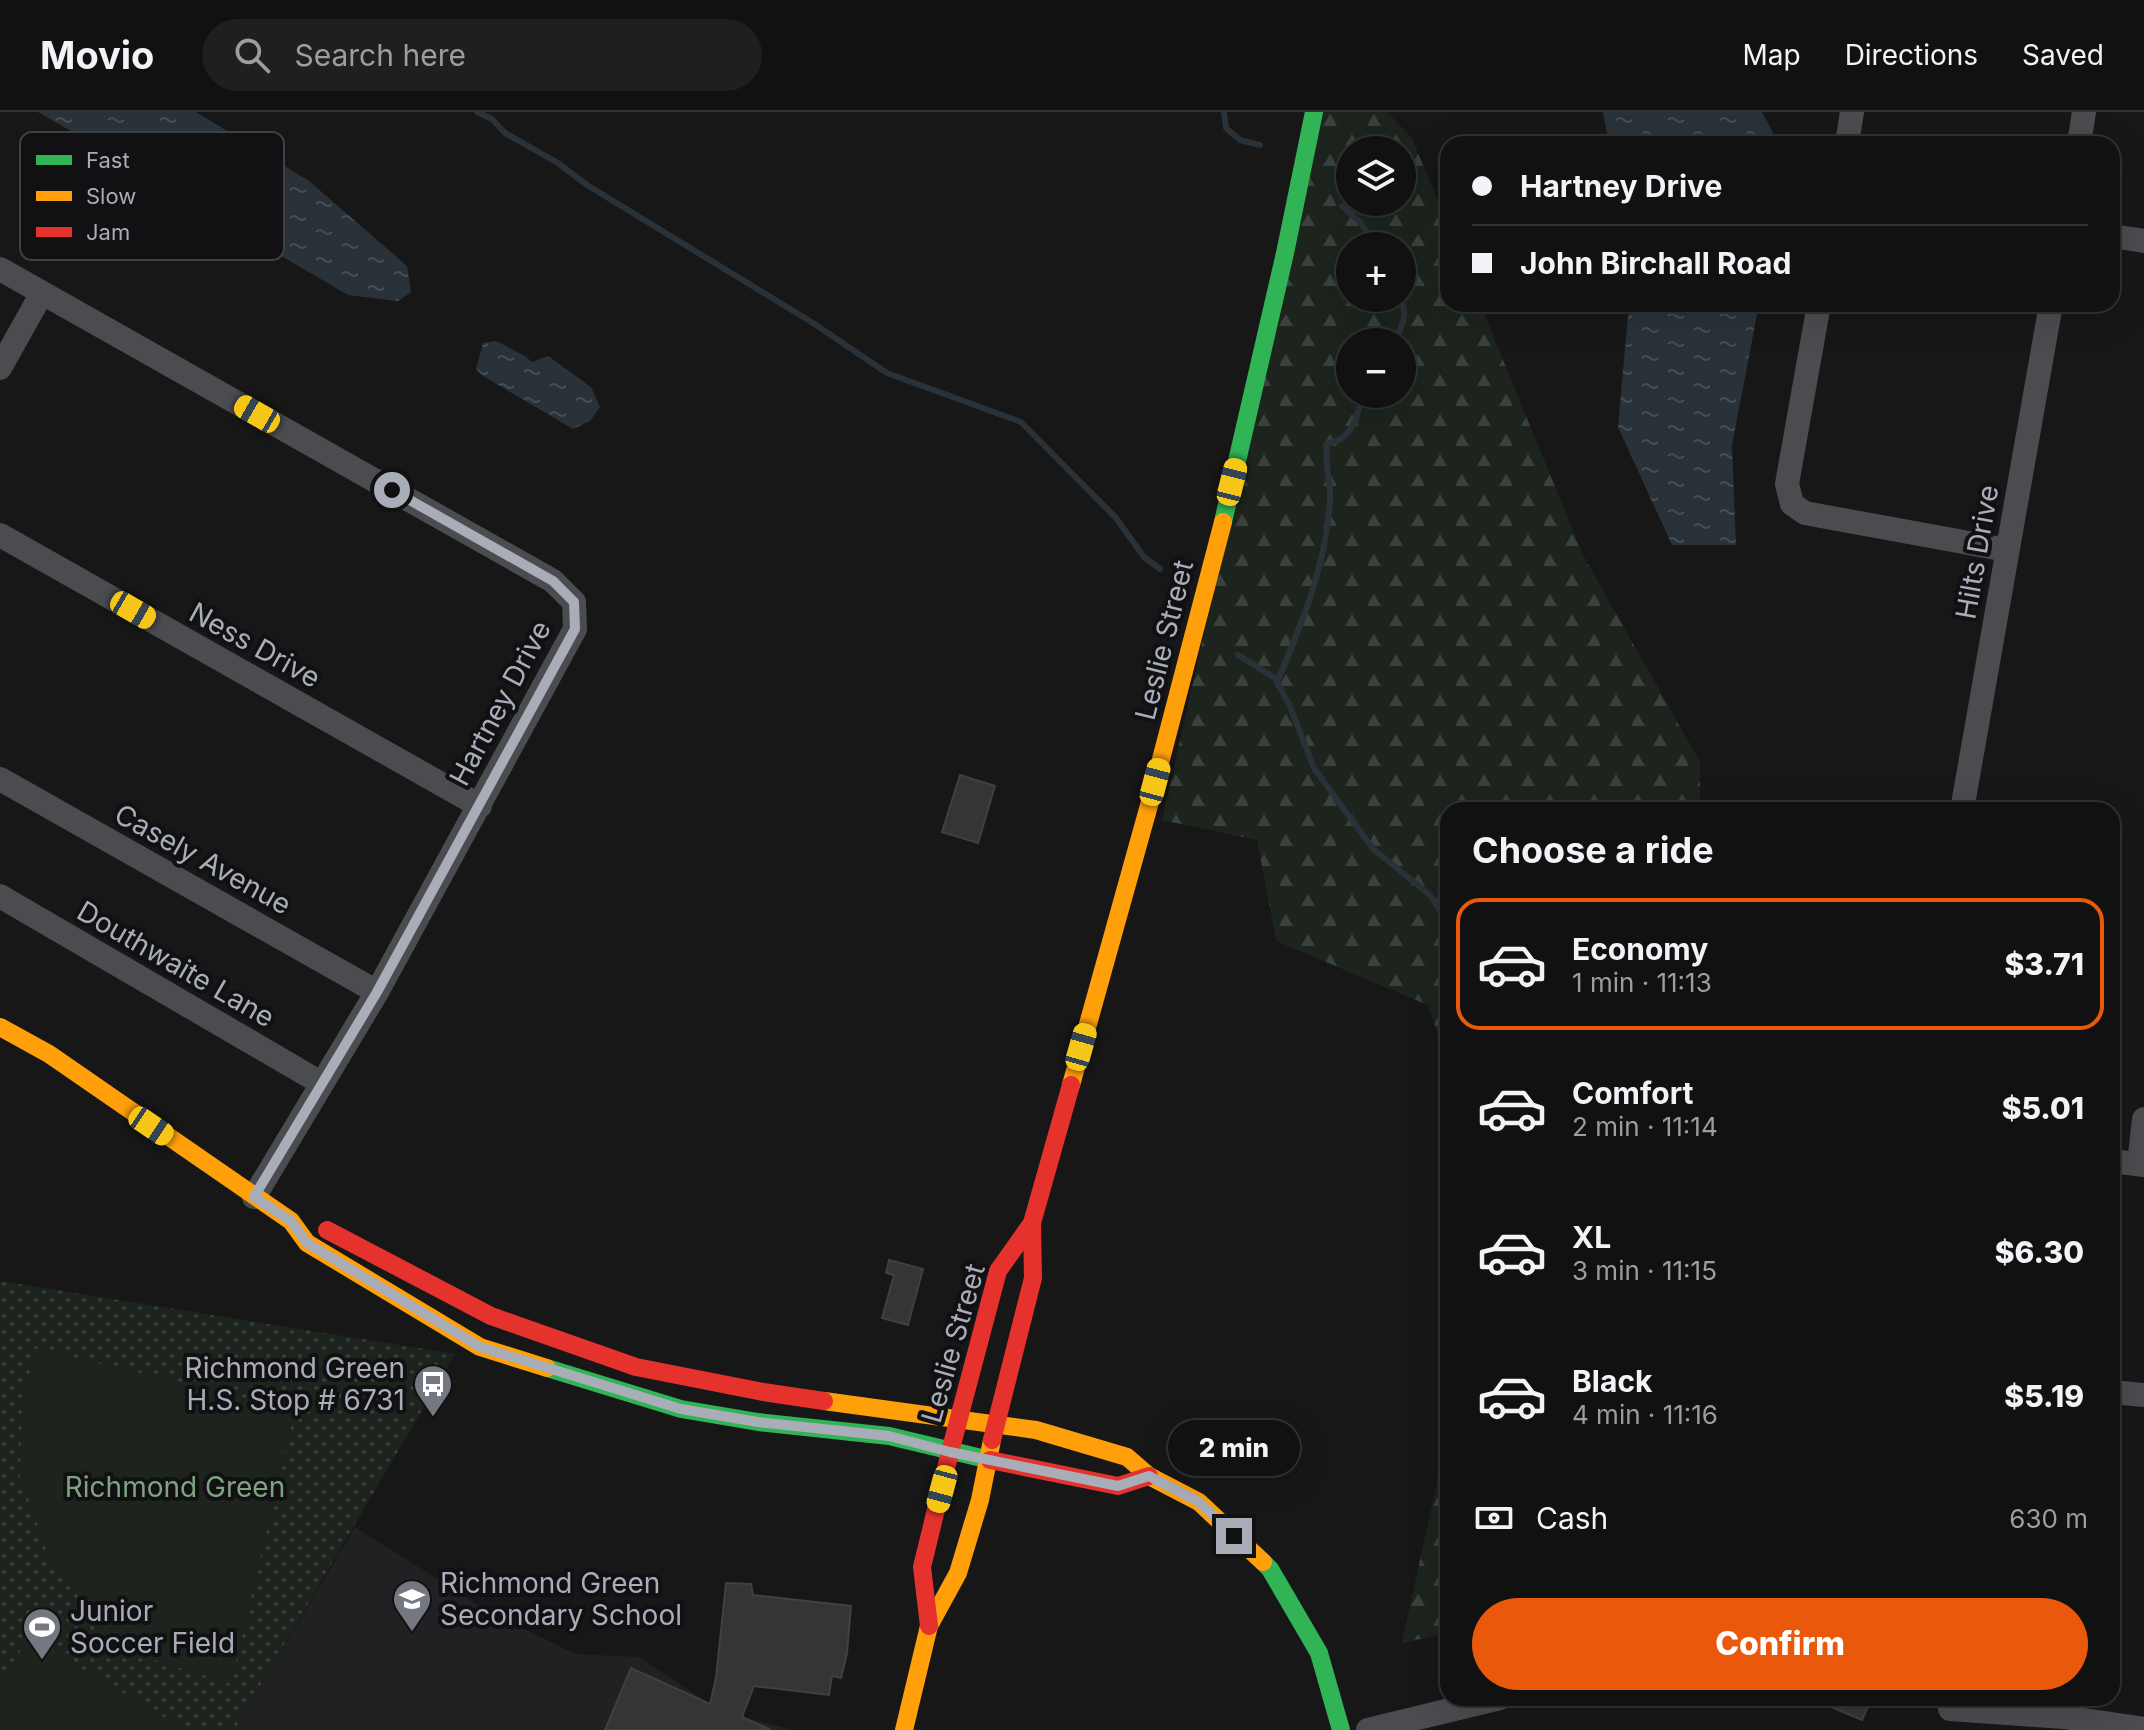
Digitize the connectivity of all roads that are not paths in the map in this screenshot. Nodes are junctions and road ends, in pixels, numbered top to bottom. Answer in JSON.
{"nodes":[{"id":1,"x":1314,"y":112,"type":"edge"},
{"id":2,"x":1852,"y":112,"type":"edge"},
{"id":3,"x":2084,"y":112,"type":"edge"},
{"id":4,"x":1848,"y":136,"type":"edge"},
{"id":5,"x":2080,"y":136,"type":"edge"},
{"id":6,"x":2120,"y":237,"type":"edge"},
{"id":7,"x":2144,"y":241,"type":"edge"},
{"id":8,"x":0,"y":269,"type":"edge"},
{"id":9,"x":42,"y":293,"type":"junction"},
{"id":10,"x":1818,"y":312,"type":"edge"},
{"id":11,"x":2050,"y":312,"type":"edge"},
{"id":12,"x":0,"y":368,"type":"edge"},
{"id":13,"x":0,"y":535,"type":"edge"},
{"id":14,"x":2007,"y":550,"type":"junction"},
{"id":15,"x":0,"y":779,"type":"edge"},
{"id":16,"x":1963,"y":802,"type":"edge"},
{"id":17,"x":480,"y":806,"type":"junction"},
{"id":18,"x":0,"y":896,"type":"edge"},
{"id":19,"x":377,"y":992,"type":"junction"},
{"id":20,"x":0,"y":1027,"type":"edge"},
{"id":21,"x":321,"y":1083,"type":"junction"},
{"id":22,"x":2144,"y":1119,"type":"edge"},
{"id":23,"x":2120,"y":1162,"type":"edge"},
{"id":24,"x":2142,"y":1164,"type":"edge"},
{"id":25,"x":254,"y":1197,"type":"junction"},
{"id":26,"x":291,"y":1221,"type":"junction"},
{"id":27,"x":1032,"y":1223,"type":"junction"},
{"id":28,"x":491,"y":1316,"type":"junction"},
{"id":29,"x":480,"y":1347,"type":"junction"},
{"id":30,"x":2120,"y":1393,"type":"edge"},
{"id":31,"x":2144,"y":1395,"type":"edge"},
{"id":32,"x":960,"y":1418,"type":"junction"},
{"id":33,"x":995,"y":1423,"type":"junction"},
{"id":34,"x":950,"y":1452,"type":"junction"},
{"id":35,"x":987,"y":1460,"type":"junction"},
{"id":36,"x":1149,"y":1476,"type":"junction"},
{"id":37,"x":929,"y":1626,"type":"junction"},
{"id":38,"x":1467,"y":1706,"type":"edge"},
{"id":39,"x":2065,"y":1707,"type":"edge"},
{"id":40,"x":1950,"y":1709,"type":"dead end"},
{"id":41,"x":2144,"y":1729,"type":"edge"},
{"id":42,"x":904,"y":1730,"type":"edge"},
{"id":43,"x":1341,"y":1730,"type":"edge"},
{"id":44,"x":1368,"y":1730,"type":"edge"}],
"edges":[{"from":1,"to":27,"type":"street","name":"Leslie Street"},
{"from":2,"to":4,"type":"street"},
{"from":3,"to":5,"type":"street"},
{"from":6,"to":7,"type":"street"},
{"from":8,"to":9,"type":"street","name":"Hartney Drive"},
{"from":9,"to":12,"type":"street"},
{"from":9,"to":17,"type":"street","name":"Hartney Drive"},
{"from":10,"to":14,"type":"street"},
{"from":11,"to":14,"type":"street","name":"Hilts Drive"},
{"from":13,"to":17,"type":"street","name":"Ness Drive"},
{"from":14,"to":16,"type":"street","name":"Hilts Drive"},
{"from":15,"to":19,"type":"street","name":"Casely Avenue"},
{"from":17,"to":19,"type":"street","name":"Hartney Drive"},
{"from":18,"to":21,"type":"street","name":"Douthwaite Lane"},
{"from":19,"to":21,"type":"street","name":"Hartney Drive"},
{"from":20,"to":25,"type":"street"},
{"from":21,"to":25,"type":"street","name":"Hartney Drive"},
{"from":22,"to":24,"type":"street"},
{"from":23,"to":24,"type":"street"},
{"from":25,"to":26,"type":"street"},
{"from":26,"to":28,"type":"street"},
{"from":26,"to":29,"type":"street"},
{"from":27,"to":32,"type":"street","name":"Leslie Street"},
{"from":27,"to":33,"type":"street","name":"Leslie Street"},
{"from":28,"to":29,"type":"street"},
{"from":28,"to":32,"type":"street"},
{"from":29,"to":34,"type":"street"},
{"from":30,"to":31,"type":"street"},
{"from":32,"to":33,"type":"street"},
{"from":32,"to":34,"type":"street","name":"Leslie Street"},
{"from":33,"to":35,"type":"street","name":"Leslie Street"},
{"from":33,"to":36,"type":"street"},
{"from":34,"to":35,"type":"street"},
{"from":34,"to":37,"type":"street","name":"Leslie Street"},
{"from":35,"to":36,"type":"street"},
{"from":35,"to":37,"type":"street","name":"Leslie Street"},
{"from":36,"to":43,"type":"street"},
{"from":37,"to":42,"type":"street","name":"Leslie Street"},
{"from":38,"to":44,"type":"street"},
{"from":39,"to":40,"type":"street"},
{"from":39,"to":41,"type":"street"}]}
